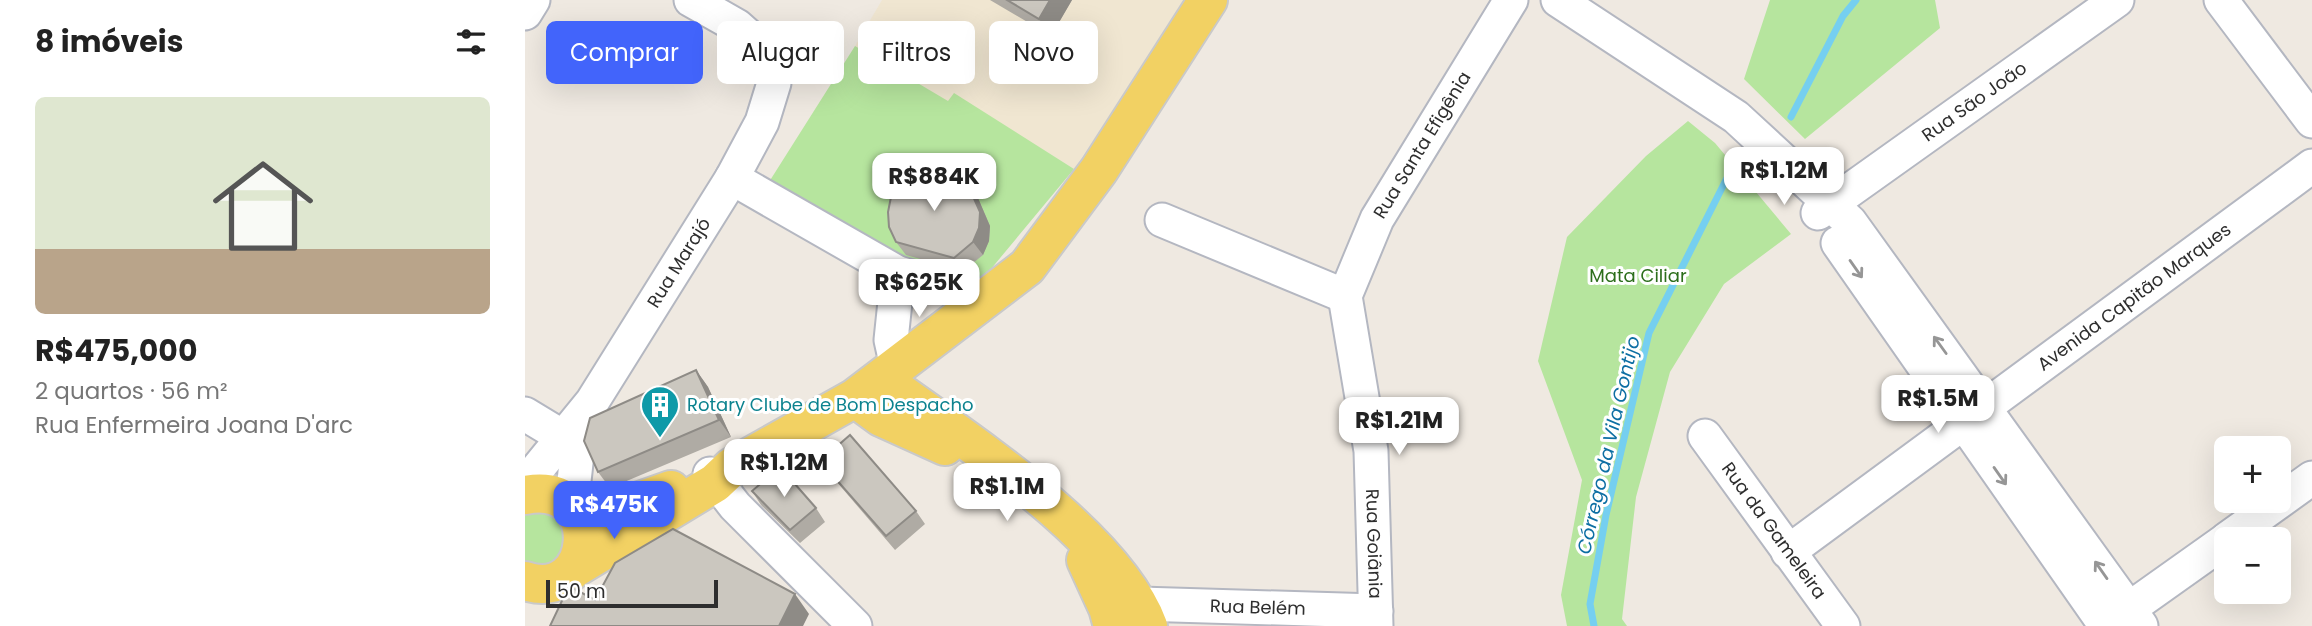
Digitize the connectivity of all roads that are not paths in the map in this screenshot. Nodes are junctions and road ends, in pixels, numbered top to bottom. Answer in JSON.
{"nodes":[{"id":1,"x":533,"y":0,"type":"edge"},
{"id":2,"x":691,"y":0,"type":"edge"},
{"id":3,"x":1208,"y":0,"type":"edge"},
{"id":4,"x":1511,"y":0,"type":"edge"},
{"id":5,"x":1558,"y":0,"type":"edge"},
{"id":6,"x":2117,"y":0,"type":"edge"},
{"id":7,"x":2221,"y":0,"type":"edge"},
{"id":8,"x":525,"y":13,"type":"edge"},
{"id":9,"x":2312,"y":121,"type":"edge"},
{"id":10,"x":2312,"y":166,"type":"edge"},
{"id":11,"x":732,"y":178,"type":"junction"},
{"id":12,"x":1824,"y":207,"type":"junction"},
{"id":13,"x":1162,"y":220,"type":"dead end"},
{"id":14,"x":898,"y":273,"type":"junction"},
{"id":15,"x":1345,"y":296,"type":"junction"},
{"id":16,"x":987,"y":298,"type":"junction"},
{"id":17,"x":878,"y":382,"type":"junction"},
{"id":18,"x":592,"y":402,"type":"junction"},
{"id":19,"x":525,"y":414,"type":"edge"},
{"id":20,"x":1974,"y":415,"type":"junction"},
{"id":21,"x":563,"y":436,"type":"junction"},
{"id":22,"x":1705,"y":436,"type":"dead end"},
{"id":23,"x":719,"y":475,"type":"junction"},
{"id":24,"x":2312,"y":478,"type":"edge"},
{"id":25,"x":525,"y":484,"type":"edge"},
{"id":26,"x":525,"y":495,"type":"edge"},
{"id":27,"x":574,"y":510,"type":"junction"},
{"id":28,"x":2244,"y":527,"type":"edge"},
{"id":29,"x":2214,"y":549,"type":"edge"},
{"id":30,"x":1788,"y":552,"type":"junction"},
{"id":31,"x":554,"y":586,"type":"edge"},
{"id":32,"x":1127,"y":616,"type":"edge"},
{"id":33,"x":1376,"y":618,"type":"edge"},
{"id":34,"x":2117,"y":622,"type":"edge"},
{"id":35,"x":855,"y":626,"type":"edge"},
{"id":36,"x":1843,"y":626,"type":"edge"}],
"edges":[{"from":1,"to":8,"type":"street"},
{"from":2,"to":11,"type":"street","name":"Rua Marajó"},
{"from":3,"to":16,"type":"main road"},
{"from":4,"to":15,"type":"street","name":"Rua Santa Efigênia"},
{"from":5,"to":12,"type":"street"},
{"from":6,"to":12,"type":"street","name":"Rua São João"},
{"from":7,"to":9,"type":"street"},
{"from":10,"to":20,"type":"street","name":"Avenida Capitão Marques"},
{"from":11,"to":14,"type":"street"},
{"from":11,"to":18,"type":"street","name":"Rua Marajó"},
{"from":12,"to":20,"type":"street"},
{"from":13,"to":15,"type":"street"},
{"from":14,"to":16,"type":"street"},
{"from":14,"to":17,"type":"street"},
{"from":15,"to":33,"type":"street","name":"Rua Goiânia"},
{"from":16,"to":17,"type":"main road"},
{"from":17,"to":23,"type":"main road"},
{"from":17,"to":32,"type":"main road"},
{"from":18,"to":21,"type":"street","name":"Rua Marajó"},
{"from":18,"to":27,"type":"street","name":"Rua Marajó"},
{"from":19,"to":21,"type":"street"},
{"from":20,"to":30,"type":"street","name":"Avenida Capitão Marques"},
{"from":20,"to":34,"type":"street"},
{"from":21,"to":25,"type":"street","name":"Rua Marajó"},
{"from":22,"to":30,"type":"street","name":"Rua da Gameleira"},
{"from":23,"to":27,"type":"main road"},
{"from":23,"to":31,"type":"main road"},
{"from":23,"to":35,"type":"street"},
{"from":24,"to":28,"type":"street"},
{"from":26,"to":27,"type":"main road"},
{"from":27,"to":31,"type":"main road"},
{"from":29,"to":34,"type":"street"},
{"from":30,"to":36,"type":"street","name":"Rua da Gameleira"},
{"from":32,"to":33,"type":"street","name":"Rua Belém"}]}
